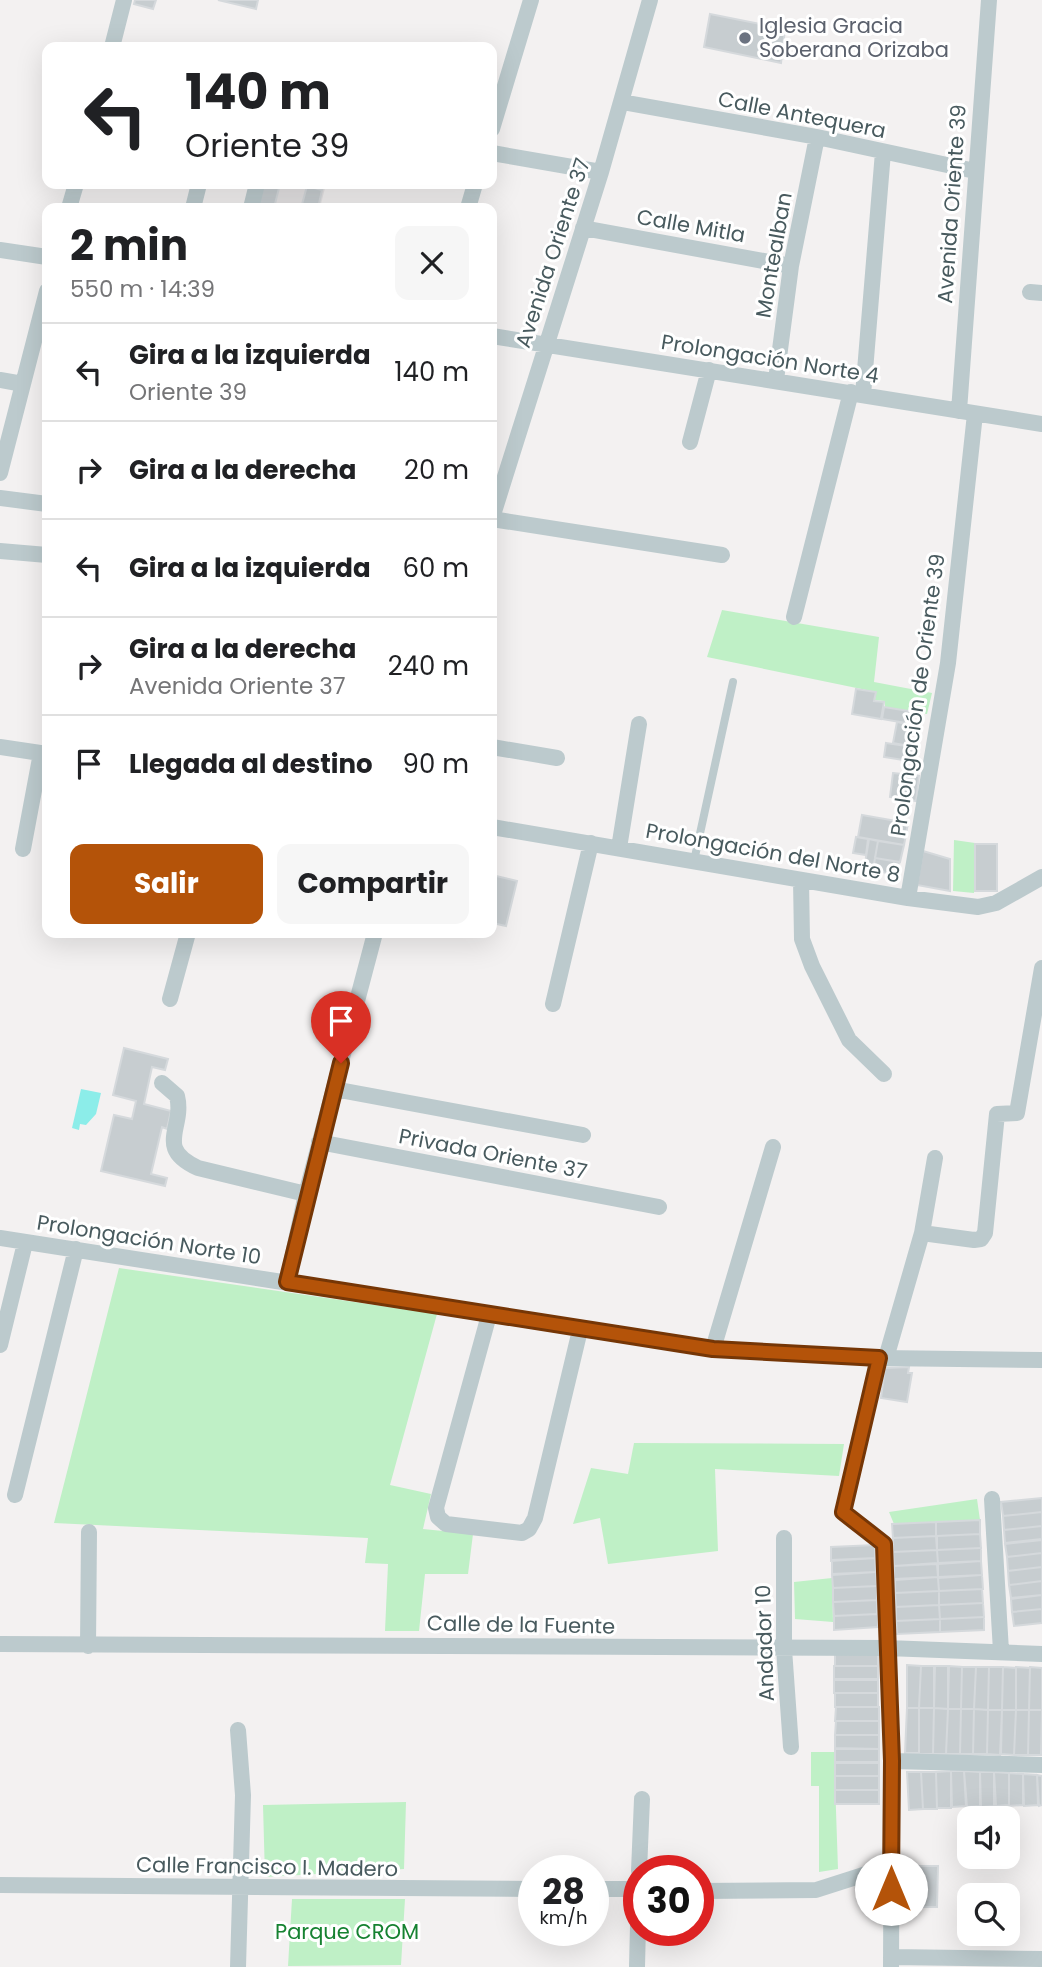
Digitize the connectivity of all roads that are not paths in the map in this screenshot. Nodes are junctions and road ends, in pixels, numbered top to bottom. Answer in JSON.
{"nodes":[{"id":1,"x":124,"y":0,"type":"edge"},
{"id":2,"x":531,"y":0,"type":"edge"},
{"id":3,"x":647,"y":0,"type":"edge"},
{"id":4,"x":989,"y":0,"type":"edge"},
{"id":5,"x":113,"y":42,"type":"edge"},
{"id":6,"x":622,"y":102,"type":"junction"},
{"id":7,"x":497,"y":112,"type":"edge"},
{"id":8,"x":817,"y":137,"type":"junction"},
{"id":9,"x":883,"y":152,"type":"junction"},
{"id":10,"x":497,"y":154,"type":"edge"},
{"id":11,"x":975,"y":171,"type":"junction"},
{"id":12,"x":601,"y":172,"type":"junction"},
{"id":13,"x":583,"y":228,"type":"junction"},
{"id":14,"x":0,"y":250,"type":"edge"},
{"id":15,"x":42,"y":256,"type":"edge"},
{"id":16,"x":791,"y":266,"type":"junction"},
{"id":17,"x":42,"y":310,"type":"edge"},
{"id":18,"x":497,"y":337,"type":"edge"},
{"id":19,"x":545,"y":345,"type":"junction"},
{"id":20,"x":709,"y":370,"type":"junction"},
{"id":21,"x":0,"y":380,"type":"edge"},
{"id":22,"x":776,"y":380,"type":"junction"},
{"id":23,"x":23,"y":384,"type":"junction"},
{"id":24,"x":857,"y":394,"type":"junction"},
{"id":25,"x":967,"y":412,"type":"junction"},
{"id":26,"x":1042,"y":424,"type":"edge"},
{"id":27,"x":690,"y":442,"type":"dead end"},
{"id":28,"x":0,"y":473,"type":"edge"},
{"id":29,"x":0,"y":498,"type":"edge"},
{"id":30,"x":42,"y":503,"type":"edge"},
{"id":31,"x":497,"y":503,"type":"edge"},
{"id":32,"x":497,"y":520,"type":"edge"},
{"id":33,"x":0,"y":551,"type":"edge"},
{"id":34,"x":42,"y":555,"type":"edge"},
{"id":35,"x":722,"y":555,"type":"dead end"},
{"id":36,"x":794,"y":617,"type":"dead end"},
{"id":37,"x":733,"y":682,"type":"dead end"},
{"id":38,"x":639,"y":724,"type":"dead end"},
{"id":39,"x":0,"y":747,"type":"edge"},
{"id":40,"x":497,"y":748,"type":"edge"},
{"id":41,"x":42,"y":754,"type":"edge"},
{"id":42,"x":557,"y":758,"type":"dead end"},
{"id":43,"x":42,"y":763,"type":"edge"},
{"id":44,"x":497,"y":828,"type":"edge"},
{"id":45,"x":591,"y":843,"type":"junction"},
{"id":46,"x":620,"y":848,"type":"junction"},
{"id":47,"x":23,"y":849,"type":"dead end"},
{"id":48,"x":694,"y":861,"type":"junction"},
{"id":49,"x":1042,"y":877,"type":"edge"},
{"id":50,"x":801,"y":880,"type":"junction"},
{"id":51,"x":908,"y":898,"type":"junction"},
{"id":52,"x":187,"y":938,"type":"edge"},
{"id":53,"x":374,"y":938,"type":"edge"},
{"id":54,"x":1042,"y":968,"type":"edge"},
{"id":55,"x":170,"y":999,"type":"dead end"},
{"id":56,"x":553,"y":1004,"type":"dead end"},
{"id":57,"x":884,"y":1074,"type":"dead end"},
{"id":58,"x":162,"y":1083,"type":"dead end"},
{"id":59,"x":334,"y":1089,"type":"junction"},
{"id":60,"x":583,"y":1135,"type":"dead end"},
{"id":61,"x":319,"y":1142,"type":"junction"},
{"id":62,"x":773,"y":1147,"type":"dead end"},
{"id":63,"x":935,"y":1158,"type":"dead end"},
{"id":64,"x":306,"y":1194,"type":"junction"},
{"id":65,"x":659,"y":1207,"type":"dead end"},
{"id":66,"x":922,"y":1233,"type":"junction"},
{"id":67,"x":0,"y":1238,"type":"edge"},
{"id":68,"x":25,"y":1242,"type":"junction"},
{"id":69,"x":76,"y":1249,"type":"junction"},
{"id":70,"x":287,"y":1282,"type":"junction"},
{"id":71,"x":489,"y":1315,"type":"junction"},
{"id":72,"x":580,"y":1330,"type":"junction"},
{"id":73,"x":0,"y":1345,"type":"edge"},
{"id":74,"x":713,"y":1349,"type":"junction"},
{"id":75,"x":882,"y":1358,"type":"junction"},
{"id":76,"x":1042,"y":1360,"type":"edge"},
{"id":77,"x":15,"y":1495,"type":"dead end"},
{"id":78,"x":992,"y":1499,"type":"dead end"},
{"id":79,"x":89,"y":1532,"type":"dead end"},
{"id":80,"x":784,"y":1538,"type":"dead end"},
{"id":81,"x":0,"y":1644,"type":"edge"},
{"id":82,"x":88,"y":1646,"type":"junction"},
{"id":83,"x":887,"y":1648,"type":"junction"},
{"id":84,"x":784,"y":1649,"type":"junction"},
{"id":85,"x":1001,"y":1651,"type":"junction"},
{"id":86,"x":1042,"y":1654,"type":"edge"},
{"id":87,"x":238,"y":1730,"type":"dead end"},
{"id":88,"x":790,"y":1747,"type":"dead end"},
{"id":89,"x":892,"y":1761,"type":"junction"},
{"id":90,"x":1042,"y":1765,"type":"edge"},
{"id":91,"x":642,"y":1799,"type":"dead end"},
{"id":92,"x":640,"y":1855,"type":"edge"},
{"id":93,"x":891,"y":1866,"type":"junction"},
{"id":94,"x":0,"y":1885,"type":"edge"},
{"id":95,"x":239,"y":1885,"type":"junction"},
{"id":96,"x":518,"y":1889,"type":"edge"},
{"id":97,"x":714,"y":1891,"type":"edge"},
{"id":98,"x":637,"y":1946,"type":"edge"},
{"id":99,"x":1042,"y":1959,"type":"edge"},
{"id":100,"x":891,"y":1962,"type":"edge"},
{"id":101,"x":238,"y":1967,"type":"edge"},
{"id":102,"x":636,"y":1967,"type":"edge"}],
"edges":[{"from":1,"to":5,"type":"street"},
{"from":2,"to":7,"type":"street"},
{"from":3,"to":6,"type":"street","name":"Avenida Oriente 37"},
{"from":4,"to":11,"type":"street","name":"Avenida Oriente 39"},
{"from":6,"to":8,"type":"street","name":"Calle Antequera"},
{"from":6,"to":12,"type":"street","name":"Avenida Oriente 37"},
{"from":8,"to":9,"type":"street","name":"Calle Antequera"},
{"from":8,"to":16,"type":"street","name":"Montealban"},
{"from":9,"to":11,"type":"street","name":"Calle Antequera"},
{"from":9,"to":24,"type":"street"},
{"from":10,"to":12,"type":"street"},
{"from":11,"to":25,"type":"street","name":"Avenida Oriente 39"},
{"from":12,"to":13,"type":"street","name":"Avenida Oriente 37"},
{"from":13,"to":16,"type":"street","name":"Calle Mitla"},
{"from":13,"to":19,"type":"street","name":"Avenida Oriente 37"},
{"from":14,"to":15,"type":"street"},
{"from":16,"to":22,"type":"street","name":"Montealban"},
{"from":17,"to":23,"type":"street"},
{"from":18,"to":19,"type":"street","name":"Prolongación Norte 4"},
{"from":19,"to":20,"type":"street","name":"Prolongación Norte 4"},
{"from":19,"to":31,"type":"street","name":"Avenida Oriente 37"},
{"from":20,"to":22,"type":"street","name":"Prolongación Norte 4"},
{"from":20,"to":27,"type":"street"},
{"from":21,"to":23,"type":"street"},
{"from":22,"to":24,"type":"street","name":"Prolongación Norte 4"},
{"from":23,"to":28,"type":"street"},
{"from":24,"to":25,"type":"street","name":"Prolongación Norte 4"},
{"from":24,"to":36,"type":"street"},
{"from":25,"to":26,"type":"street","name":"Prolongación Norte 4"},
{"from":25,"to":51,"type":"street","name":"Prolongación de Oriente 39"},
{"from":29,"to":30,"type":"street"},
{"from":32,"to":35,"type":"street"},
{"from":33,"to":34,"type":"street"},
{"from":37,"to":48,"type":"lane"},
{"from":38,"to":46,"type":"street"},
{"from":39,"to":41,"type":"street"},
{"from":40,"to":42,"type":"street"},
{"from":43,"to":47,"type":"street"},
{"from":44,"to":45,"type":"street","name":"Prolongación del Norte 8"},
{"from":45,"to":46,"type":"street","name":"Prolongación del Norte 8"},
{"from":45,"to":56,"type":"street"},
{"from":46,"to":48,"type":"street","name":"Prolongación del Norte 8"},
{"from":48,"to":50,"type":"street","name":"Prolongación del Norte 8"},
{"from":49,"to":51,"type":"street","name":"Prolongación del Norte 8"},
{"from":50,"to":51,"type":"street","name":"Prolongación del Norte 8"},
{"from":50,"to":57,"type":"street"},
{"from":52,"to":55,"type":"street"},
{"from":53,"to":59,"type":"street"},
{"from":54,"to":66,"type":"street"},
{"from":58,"to":64,"type":"street"},
{"from":59,"to":60,"type":"street"},
{"from":59,"to":61,"type":"street"},
{"from":61,"to":64,"type":"street"},
{"from":61,"to":65,"type":"street","name":"Privada Oriente 37"},
{"from":62,"to":74,"type":"street"},
{"from":63,"to":66,"type":"street"},
{"from":64,"to":70,"type":"street"},
{"from":66,"to":75,"type":"street"},
{"from":67,"to":68,"type":"street","name":"Prolongación Norte 10"},
{"from":68,"to":69,"type":"street","name":"Prolongación Norte 10"},
{"from":68,"to":73,"type":"street"},
{"from":69,"to":70,"type":"street","name":"Prolongación Norte 10"},
{"from":69,"to":77,"type":"street"},
{"from":70,"to":71,"type":"street","name":"Prolongación Norte 10"},
{"from":71,"to":72,"type":"street","name":"Prolongación Norte 10"},
{"from":71,"to":72,"type":"street"},
{"from":72,"to":74,"type":"street","name":"Prolongación Norte 10"},
{"from":74,"to":75,"type":"street","name":"Prolongación Norte 10"},
{"from":75,"to":76,"type":"street","name":"Prolongación Norte 10"},
{"from":75,"to":83,"type":"street"},
{"from":78,"to":85,"type":"street"},
{"from":79,"to":82,"type":"street"},
{"from":80,"to":84,"type":"street","name":"Andador 10"},
{"from":81,"to":82,"type":"street","name":"Calle de la Fuente"},
{"from":82,"to":84,"type":"street","name":"Calle de la Fuente"},
{"from":83,"to":84,"type":"street","name":"Calle de la Fuente"},
{"from":83,"to":85,"type":"street","name":"Calle de la Fuente"},
{"from":83,"to":89,"type":"street"},
{"from":84,"to":88,"type":"street","name":"Andador 10"},
{"from":85,"to":86,"type":"street","name":"Calle de la Fuente"},
{"from":87,"to":95,"type":"street"},
{"from":89,"to":90,"type":"street"},
{"from":89,"to":93,"type":"street"},
{"from":91,"to":92,"type":"street"},
{"from":93,"to":97,"type":"street"},
{"from":93,"to":100,"type":"street"},
{"from":94,"to":95,"type":"street","name":"Calle Francisco I. Madero"},
{"from":95,"to":96,"type":"street","name":"Calle Francisco I. Madero"},
{"from":95,"to":101,"type":"street"},
{"from":98,"to":102,"type":"street"},
{"from":99,"to":100,"type":"street"}]}
